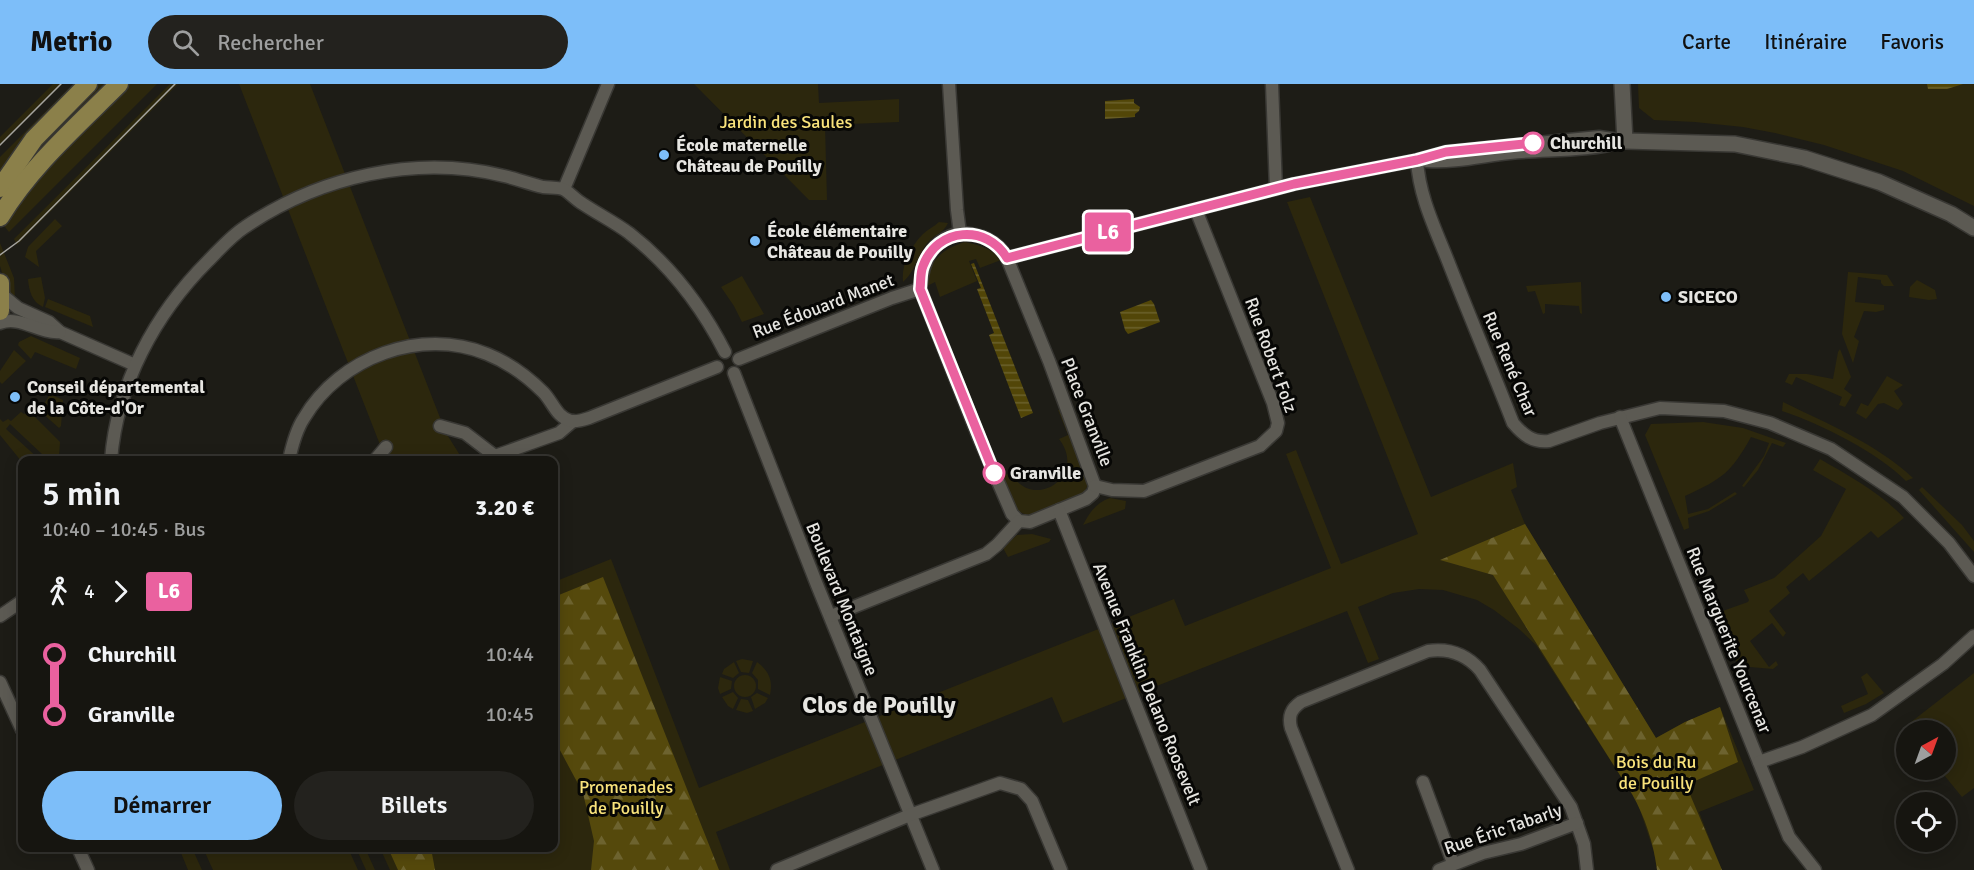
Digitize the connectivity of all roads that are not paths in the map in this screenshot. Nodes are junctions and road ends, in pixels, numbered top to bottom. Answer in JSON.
{"nodes":[{"id":1,"x":88,"y":84,"type":"edge"},
{"id":2,"x":119,"y":84,"type":"edge"},
{"id":3,"x":608,"y":84,"type":"edge"},
{"id":4,"x":949,"y":84,"type":"edge"},
{"id":5,"x":1272,"y":84,"type":"edge"},
{"id":6,"x":1623,"y":84,"type":"edge"},
{"id":7,"x":1625,"y":141,"type":"junction"},
{"id":8,"x":1417,"y":160,"type":"junction"},
{"id":9,"x":0,"y":188,"type":"edge"},
{"id":10,"x":564,"y":189,"type":"junction"},
{"id":11,"x":1276,"y":189,"type":"junction"},
{"id":12,"x":1196,"y":210,"type":"junction"},
{"id":13,"x":0,"y":217,"type":"edge"},
{"id":14,"x":1974,"y":228,"type":"edge"},
{"id":15,"x":960,"y":233,"type":"junction"},
{"id":16,"x":1007,"y":258,"type":"junction"},
{"id":17,"x":920,"y":289,"type":"junction"},
{"id":18,"x":0,"y":296,"type":"edge"},
{"id":19,"x":0,"y":322,"type":"edge"},
{"id":20,"x":60,"y":332,"type":"junction"},
{"id":21,"x":725,"y":352,"type":"junction"},
{"id":22,"x":739,"y":359,"type":"junction"},
{"id":23,"x":135,"y":365,"type":"junction"},
{"id":24,"x":717,"y":367,"type":"junction"},
{"id":25,"x":734,"y":373,"type":"junction"},
{"id":26,"x":1620,"y":417,"type":"junction"},
{"id":27,"x":573,"y":421,"type":"junction"},
{"id":28,"x":440,"y":426,"type":"dead end"},
{"id":29,"x":386,"y":447,"type":"dead end"},
{"id":30,"x":112,"y":456,"type":"edge"},
{"id":31,"x":289,"y":456,"type":"edge"},
{"id":32,"x":378,"y":456,"type":"edge"},
{"id":33,"x":1095,"y":486,"type":"junction"},
{"id":34,"x":1059,"y":510,"type":"junction"},
{"id":35,"x":1019,"y":521,"type":"junction"},
{"id":36,"x":1974,"y":576,"type":"edge"},
{"id":37,"x":18,"y":604,"type":"edge"},
{"id":38,"x":0,"y":616,"type":"edge"},
{"id":39,"x":831,"y":616,"type":"junction"},
{"id":40,"x":1974,"y":636,"type":"edge"},
{"id":41,"x":0,"y":682,"type":"edge"},
{"id":42,"x":18,"y":721,"type":"edge"},
{"id":43,"x":1759,"y":762,"type":"junction"},
{"id":44,"x":1423,"y":782,"type":"dead end"},
{"id":45,"x":910,"y":815,"type":"junction"},
{"id":46,"x":1577,"y":823,"type":"junction"},
{"id":47,"x":80,"y":852,"type":"edge"},
{"id":48,"x":1454,"y":863,"type":"junction"},
{"id":49,"x":88,"y":870,"type":"edge"},
{"id":50,"x":777,"y":870,"type":"edge"},
{"id":51,"x":933,"y":870,"type":"edge"},
{"id":52,"x":1061,"y":870,"type":"edge"},
{"id":53,"x":1202,"y":870,"type":"edge"},
{"id":54,"x":1348,"y":870,"type":"edge"},
{"id":55,"x":1439,"y":870,"type":"edge"},
{"id":56,"x":1587,"y":870,"type":"edge"},
{"id":57,"x":1815,"y":870,"type":"edge"}],
"edges":[{"from":1,"to":9,"type":"main road"},
{"from":2,"to":13,"type":"main road"},
{"from":3,"to":10,"type":"street"},
{"from":4,"to":15,"type":"street"},
{"from":5,"to":11,"type":"street"},
{"from":6,"to":7,"type":"street"},
{"from":7,"to":8,"type":"street"},
{"from":7,"to":14,"type":"street"},
{"from":8,"to":11,"type":"street"},
{"from":8,"to":26,"type":"street","name":"Rue René Char"},
{"from":10,"to":21,"type":"street"},
{"from":10,"to":23,"type":"street"},
{"from":11,"to":12,"type":"street"},
{"from":12,"to":16,"type":"street"},
{"from":12,"to":33,"type":"street","name":"Rue Robert Folz"},
{"from":15,"to":16,"type":"street","name":"Place Granville"},
{"from":15,"to":17,"type":"street"},
{"from":16,"to":33,"type":"street","name":"Place Granville"},
{"from":17,"to":22,"type":"street","name":"Rue Édouard Manet"},
{"from":17,"to":35,"type":"street"},
{"from":18,"to":20,"type":"street"},
{"from":19,"to":20,"type":"street"},
{"from":20,"to":23,"type":"street"},
{"from":21,"to":22,"type":"street"},
{"from":21,"to":24,"type":"street"},
{"from":22,"to":25,"type":"street"},
{"from":23,"to":30,"type":"street"},
{"from":24,"to":25,"type":"street"},
{"from":24,"to":27,"type":"street"},
{"from":25,"to":39,"type":"street","name":"Boulevard Montaigne"},
{"from":26,"to":36,"type":"street","name":"Rue René Char"},
{"from":26,"to":43,"type":"street","name":"Rue Marguerite Yourcenar"},
{"from":27,"to":28,"type":"street"},
{"from":27,"to":31,"type":"street"},
{"from":29,"to":32,"type":"street"},
{"from":33,"to":34,"type":"street","name":"Place Granville"},
{"from":34,"to":35,"type":"street","name":"Place Granville"},
{"from":34,"to":53,"type":"street","name":"Avenue Franklin Delano Roosevelt"},
{"from":35,"to":39,"type":"street"},
{"from":37,"to":38,"type":"street"},
{"from":39,"to":45,"type":"street","name":"Boulevard Montaigne"},
{"from":40,"to":43,"type":"street"},
{"from":41,"to":42,"type":"street"},
{"from":43,"to":57,"type":"street","name":"Rue Marguerite Yourcenar"},
{"from":44,"to":48,"type":"street"},
{"from":45,"to":50,"type":"street"},
{"from":45,"to":51,"type":"street","name":"Boulevard Montaigne"},
{"from":45,"to":52,"type":"street"},
{"from":46,"to":48,"type":"street","name":"Rue Éric Tabarly"},
{"from":46,"to":54,"type":"street"},
{"from":46,"to":56,"type":"street"},
{"from":47,"to":49,"type":"street"},
{"from":48,"to":55,"type":"street","name":"Rue Éric Tabarly"}]}
